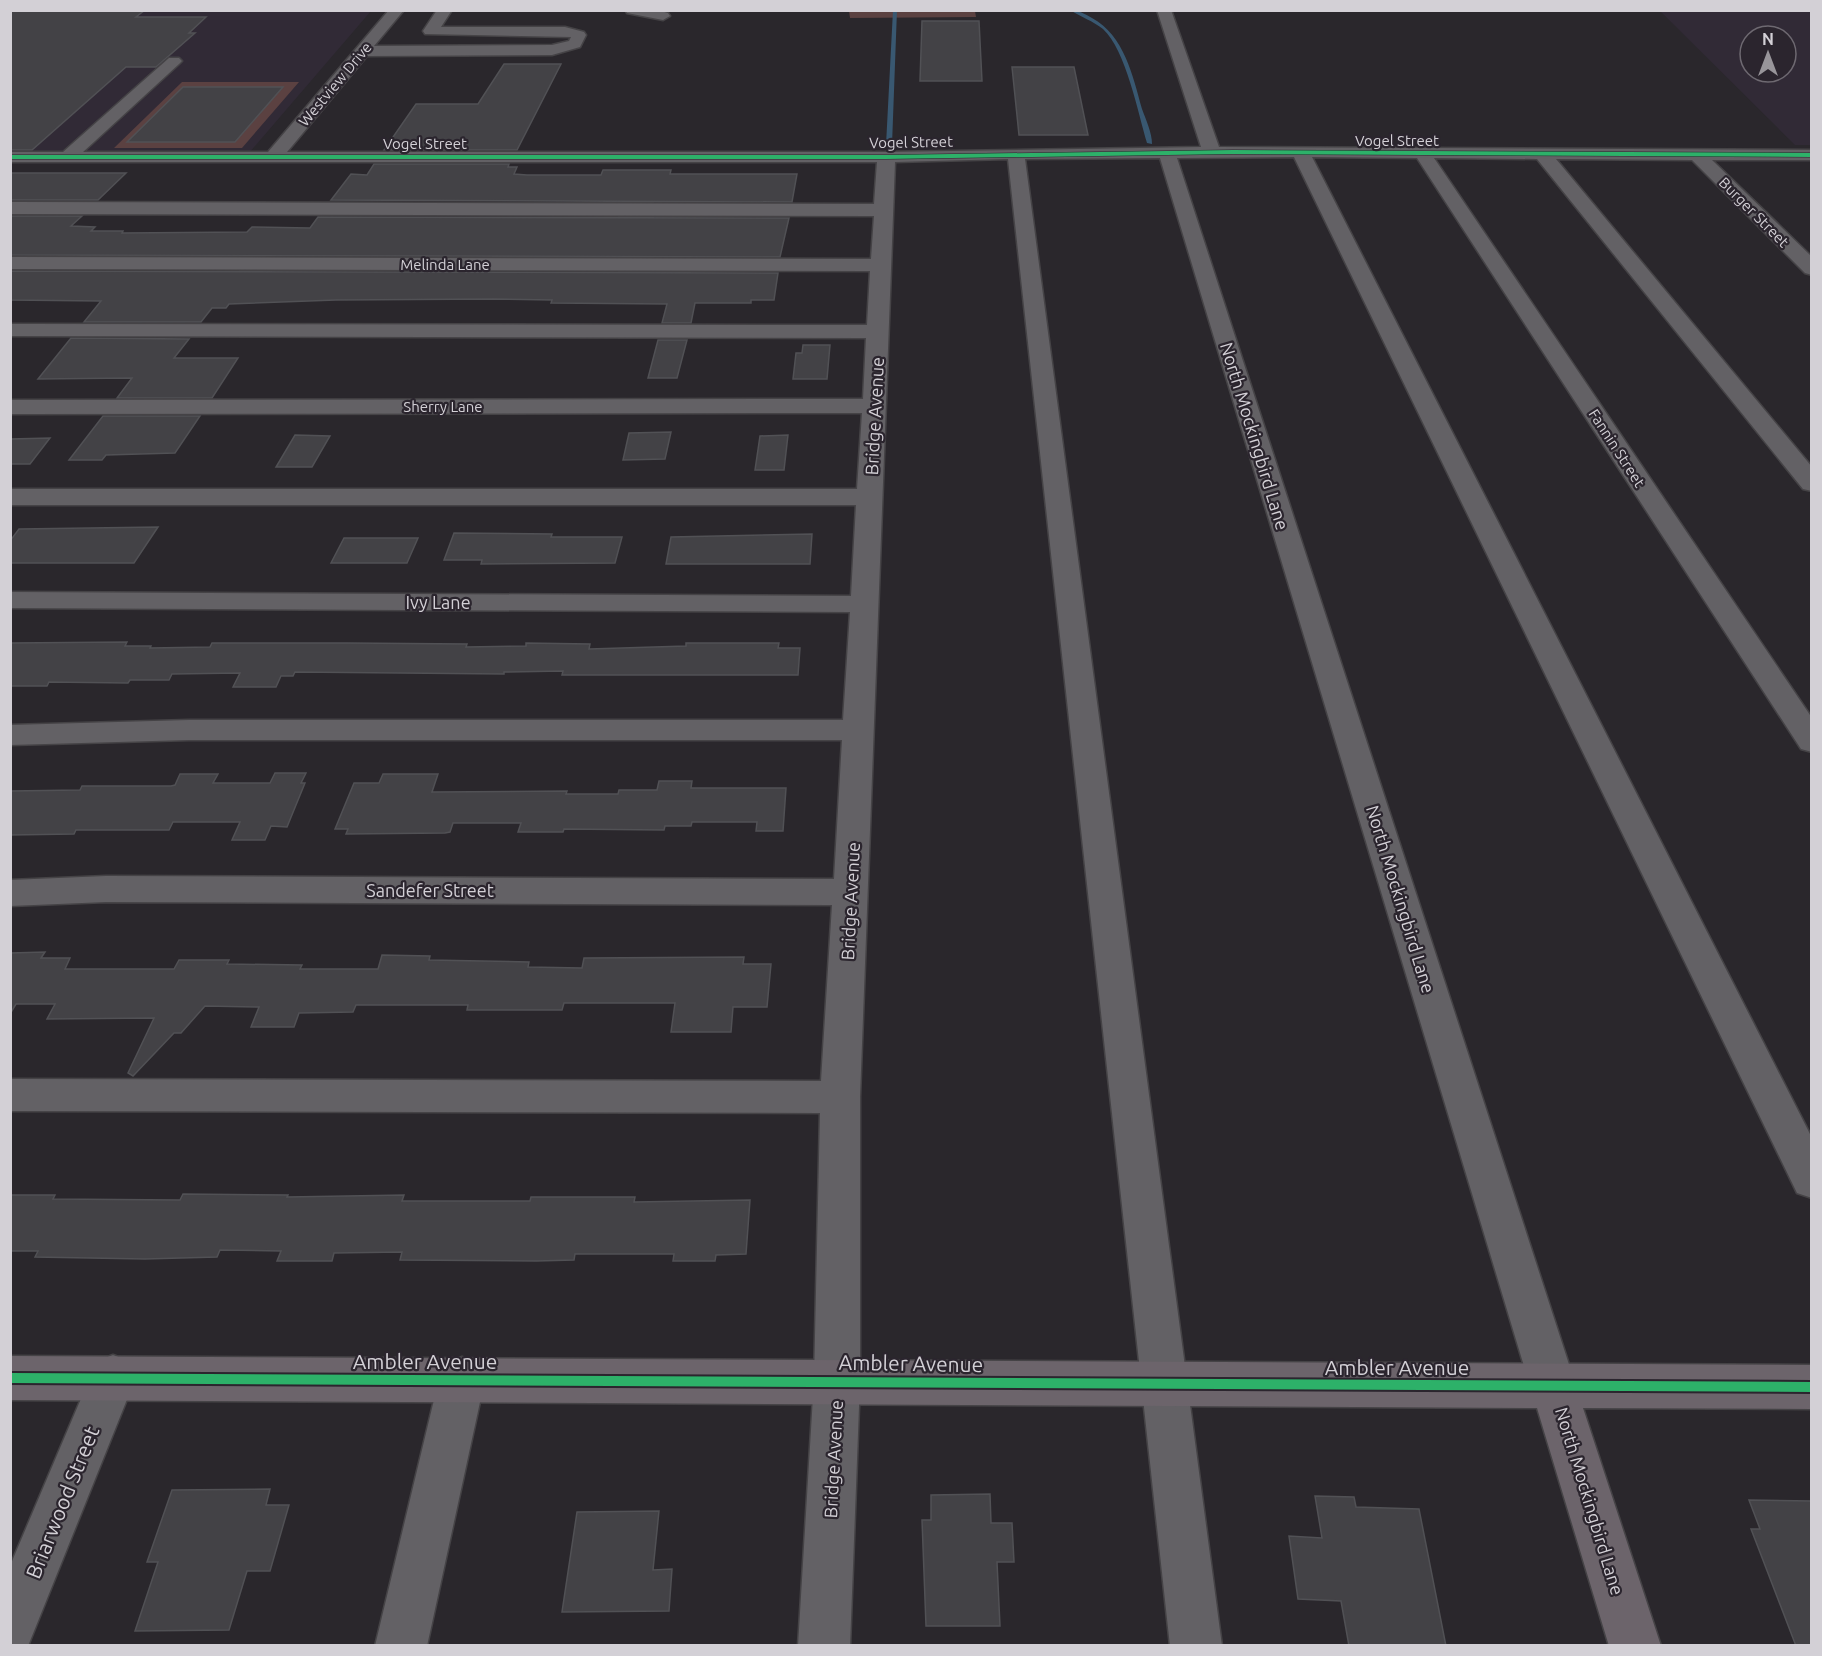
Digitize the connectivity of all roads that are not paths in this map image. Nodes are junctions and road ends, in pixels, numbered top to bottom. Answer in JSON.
{"nodes":[{"id":1,"x":397,"y":10,"type":"edge"},
{"id":2,"x":445,"y":10,"type":"edge"},
{"id":3,"x":632,"y":10,"type":"edge"},
{"id":4,"x":1164,"y":10,"type":"edge"},
{"id":5,"x":663,"y":16,"type":"dead end"},
{"id":6,"x":379,"y":31,"type":"junction"},
{"id":7,"x":430,"y":31,"type":"junction"},
{"id":8,"x":362,"y":51,"type":"junction"},
{"id":9,"x":174,"y":61,"type":"dead end"},
{"id":10,"x":1167,"y":153,"type":"junction"},
{"id":11,"x":1212,"y":153,"type":"junction"},
{"id":12,"x":1016,"y":154,"type":"junction"},
{"id":13,"x":1301,"y":154,"type":"junction"},
{"id":14,"x":1423,"y":154,"type":"junction"},
{"id":15,"x":1543,"y":154,"type":"junction"},
{"id":16,"x":1697,"y":155,"type":"junction"},
{"id":17,"x":1812,"y":155,"type":"edge"},
{"id":18,"x":10,"y":157,"type":"edge"},
{"id":19,"x":67,"y":157,"type":"junction"},
{"id":20,"x":273,"y":157,"type":"junction"},
{"id":21,"x":886,"y":157,"type":"junction"},
{"id":22,"x":10,"y":208,"type":"edge"},
{"id":23,"x":883,"y":210,"type":"junction"},
{"id":24,"x":10,"y":263,"type":"edge"},
{"id":25,"x":880,"y":265,"type":"junction"},
{"id":26,"x":1812,"y":269,"type":"edge"},
{"id":27,"x":10,"y":330,"type":"edge"},
{"id":28,"x":878,"y":332,"type":"junction"},
{"id":29,"x":875,"y":406,"type":"junction"},
{"id":30,"x":10,"y":407,"type":"edge"},
{"id":31,"x":1809,"y":479,"type":"edge"},
{"id":32,"x":870,"y":496,"type":"junction"},
{"id":33,"x":10,"y":497,"type":"edge"},
{"id":34,"x":10,"y":600,"type":"edge"},
{"id":35,"x":865,"y":604,"type":"junction"},
{"id":36,"x":858,"y":730,"type":"junction"},
{"id":37,"x":10,"y":735,"type":"edge"},
{"id":38,"x":1812,"y":742,"type":"edge"},
{"id":39,"x":850,"y":892,"type":"junction"},
{"id":40,"x":10,"y":893,"type":"edge"},
{"id":41,"x":10,"y":1095,"type":"edge"},
{"id":42,"x":840,"y":1097,"type":"junction"},
{"id":43,"x":1812,"y":1180,"type":"edge"},
{"id":44,"x":113,"y":1377,"type":"junction"},
{"id":45,"x":10,"y":1378,"type":"edge"},
{"id":46,"x":462,"y":1379,"type":"junction"},
{"id":47,"x":837,"y":1380,"type":"junction"},
{"id":48,"x":1166,"y":1383,"type":"junction"},
{"id":49,"x":1553,"y":1386,"type":"junction"},
{"id":50,"x":1812,"y":1387,"type":"edge"},
{"id":51,"x":10,"y":1628,"type":"edge"},
{"id":52,"x":401,"y":1646,"type":"edge"},
{"id":53,"x":824,"y":1646,"type":"edge"},
{"id":54,"x":1196,"y":1646,"type":"edge"},
{"id":55,"x":1635,"y":1646,"type":"edge"}],
"edges":[{"from":1,"to":6,"type":"street","name":"Westview Drive"},
{"from":2,"to":7,"type":"street"},
{"from":3,"to":5,"type":"street"},
{"from":4,"to":11,"type":"street"},
{"from":6,"to":7,"type":"street"},
{"from":6,"to":8,"type":"street","name":"Westview Drive"},
{"from":7,"to":8,"type":"street"},
{"from":8,"to":20,"type":"street","name":"Westview Drive"},
{"from":9,"to":19,"type":"street"},
{"from":10,"to":11,"type":"street","name":"Vogel Street"},
{"from":10,"to":12,"type":"street","name":"Vogel Street"},
{"from":10,"to":49,"type":"street","name":"North Mockingbird Lane"},
{"from":11,"to":13,"type":"street","name":"Vogel Street"},
{"from":12,"to":21,"type":"street","name":"Vogel Street"},
{"from":12,"to":48,"type":"street"},
{"from":13,"to":14,"type":"street","name":"Vogel Street"},
{"from":13,"to":43,"type":"street"},
{"from":14,"to":15,"type":"street","name":"Vogel Street"},
{"from":14,"to":38,"type":"street","name":"Fannin Street"},
{"from":15,"to":16,"type":"street","name":"Vogel Street"},
{"from":15,"to":31,"type":"street"},
{"from":16,"to":17,"type":"street","name":"Vogel Street"},
{"from":16,"to":26,"type":"street","name":"Burger Street"},
{"from":18,"to":19,"type":"street","name":"Vogel Street"},
{"from":19,"to":20,"type":"street","name":"Vogel Street"},
{"from":20,"to":21,"type":"street","name":"Vogel Street"},
{"from":21,"to":23,"type":"street","name":"Bridge Avenue"},
{"from":22,"to":23,"type":"street"},
{"from":23,"to":25,"type":"street","name":"Bridge Avenue"},
{"from":24,"to":25,"type":"street","name":"Melinda Lane"},
{"from":25,"to":28,"type":"street","name":"Bridge Avenue"},
{"from":27,"to":28,"type":"street"},
{"from":28,"to":29,"type":"street","name":"Bridge Avenue"},
{"from":29,"to":30,"type":"street","name":"Sherry Lane"},
{"from":29,"to":32,"type":"street","name":"Bridge Avenue"},
{"from":32,"to":33,"type":"street"},
{"from":32,"to":35,"type":"street","name":"Bridge Avenue"},
{"from":34,"to":35,"type":"street","name":"Ivy Lane"},
{"from":35,"to":36,"type":"street","name":"Bridge Avenue"},
{"from":36,"to":37,"type":"street"},
{"from":36,"to":39,"type":"street","name":"Bridge Avenue"},
{"from":39,"to":40,"type":"street","name":"Sandefer Street"},
{"from":39,"to":42,"type":"street","name":"Bridge Avenue"},
{"from":41,"to":42,"type":"street"},
{"from":42,"to":47,"type":"street","name":"Bridge Avenue"},
{"from":44,"to":45,"type":"main road","name":"Ambler Avenue"},
{"from":44,"to":46,"type":"main road","name":"Ambler Avenue"},
{"from":44,"to":51,"type":"street","name":"Briarwood Street"},
{"from":46,"to":47,"type":"main road","name":"Ambler Avenue"},
{"from":46,"to":52,"type":"street"},
{"from":47,"to":48,"type":"main road","name":"Ambler Avenue"},
{"from":47,"to":53,"type":"street","name":"Bridge Avenue"},
{"from":48,"to":49,"type":"main road","name":"Ambler Avenue"},
{"from":48,"to":54,"type":"street"},
{"from":49,"to":50,"type":"main road","name":"Ambler Avenue"},
{"from":49,"to":55,"type":"main road","name":"North Mockingbird Lane"}]}
